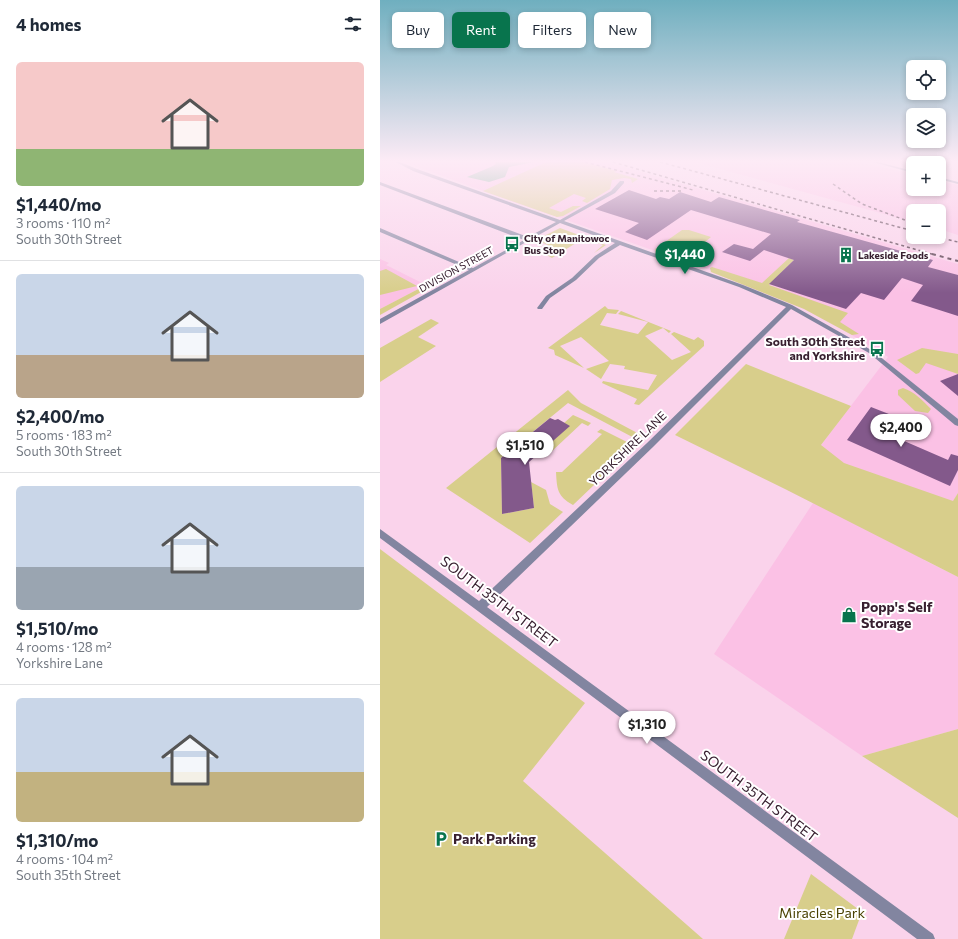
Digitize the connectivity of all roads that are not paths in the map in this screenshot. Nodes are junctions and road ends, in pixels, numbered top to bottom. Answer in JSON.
{"nodes":[{"id":1,"x":440,"y":206,"type":"edge"},
{"id":2,"x":516,"y":206,"type":"edge"},
{"id":3,"x":587,"y":206,"type":"edge"},
{"id":4,"x":559,"y":221,"type":"junction"},
{"id":5,"x":380,"y":230,"type":"edge"},
{"id":6,"x":527,"y":239,"type":"junction"},
{"id":7,"x":620,"y":242,"type":"junction"},
{"id":8,"x":473,"y":270,"type":"junction"},
{"id":9,"x":790,"y":306,"type":"junction"},
{"id":10,"x":540,"y":308,"type":"dead end"},
{"id":11,"x":380,"y":322,"type":"edge"},
{"id":12,"x":958,"y":423,"type":"edge"},
{"id":13,"x":380,"y":533,"type":"edge"},
{"id":14,"x":480,"y":607,"type":"junction"},
{"id":15,"x":928,"y":939,"type":"edge"}],
"edges":[{"from":1,"to":6,"type":"street"},
{"from":2,"to":4,"type":"street"},
{"from":3,"to":4,"type":"street","name":"DIVISION STREET"},
{"from":4,"to":6,"type":"street","name":"DIVISION STREET"},
{"from":4,"to":7,"type":"street"},
{"from":5,"to":8,"type":"street"},
{"from":6,"to":8,"type":"street","name":"DIVISION STREET"},
{"from":7,"to":9,"type":"street"},
{"from":7,"to":10,"type":"street"},
{"from":8,"to":11,"type":"street","name":"DIVISION STREET"},
{"from":9,"to":12,"type":"street"},
{"from":9,"to":14,"type":"street","name":"YORKSHIRE LANE"},
{"from":13,"to":14,"type":"street","name":"SOUTH 35TH STREET"},
{"from":14,"to":15,"type":"street","name":"SOUTH 35TH STREET"}]}
